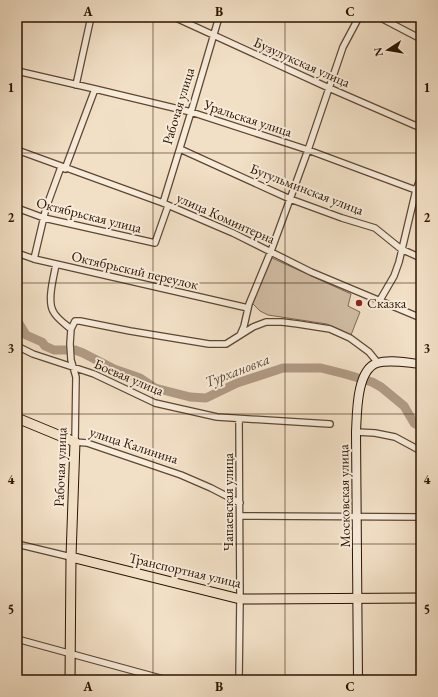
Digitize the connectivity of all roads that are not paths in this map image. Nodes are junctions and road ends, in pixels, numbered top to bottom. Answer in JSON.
{"nodes":[{"id":1,"x":91,"y":17,"type":"edge"},
{"id":2,"x":174,"y":17,"type":"edge"},
{"id":3,"x":219,"y":17,"type":"edge"},
{"id":4,"x":359,"y":17,"type":"edge"},
{"id":5,"x":379,"y":17,"type":"edge"},
{"id":6,"x":214,"y":36,"type":"junction"},
{"id":7,"x":421,"y":39,"type":"edge"},
{"id":8,"x":17,"y":71,"type":"edge"},
{"id":9,"x":76,"y":84,"type":"junction"},
{"id":10,"x":329,"y":88,"type":"junction"},
{"id":11,"x":95,"y":89,"type":"junction"},
{"id":12,"x":192,"y":112,"type":"junction"},
{"id":13,"x":421,"y":128,"type":"edge"},
{"id":14,"x":180,"y":149,"type":"junction"},
{"id":15,"x":17,"y":150,"type":"edge"},
{"id":16,"x":308,"y":150,"type":"junction"},
{"id":17,"x":63,"y":168,"type":"junction"},
{"id":18,"x":421,"y":177,"type":"edge"},
{"id":19,"x":418,"y":191,"type":"edge"},
{"id":20,"x":290,"y":199,"type":"junction"},
{"id":21,"x":166,"y":204,"type":"junction"},
{"id":22,"x":17,"y":208,"type":"edge"},
{"id":23,"x":44,"y":218,"type":"junction"},
{"id":24,"x":155,"y":243,"type":"joint"},
{"id":25,"x":401,"y":249,"type":"junction"},
{"id":26,"x":271,"y":251,"type":"junction"},
{"id":27,"x":17,"y":253,"type":"edge"},
{"id":28,"x":421,"y":258,"type":"edge"},
{"id":29,"x":34,"y":259,"type":"junction"},
{"id":30,"x":56,"y":264,"type":"junction"},
{"id":31,"x":380,"y":300,"type":"junction"},
{"id":32,"x":248,"y":308,"type":"junction"},
{"id":33,"x":421,"y":318,"type":"edge"},
{"id":34,"x":71,"y":329,"type":"junction"},
{"id":35,"x":240,"y":336,"type":"junction"},
{"id":36,"x":17,"y":346,"type":"edge"},
{"id":37,"x":378,"y":363,"type":"junction"},
{"id":38,"x":421,"y":364,"type":"edge"},
{"id":39,"x":73,"y":366,"type":"junction"},
{"id":40,"x":17,"y":418,"type":"edge"},
{"id":41,"x":239,"y":419,"type":"junction"},
{"id":42,"x":330,"y":424,"type":"dead end"},
{"id":43,"x":356,"y":432,"type":"junction"},
{"id":44,"x":75,"y":442,"type":"junction"},
{"id":45,"x":421,"y":452,"type":"edge"},
{"id":46,"x":240,"y":503,"type":"junction"},
{"id":47,"x":240,"y":516,"type":"junction"},
{"id":48,"x":358,"y":517,"type":"junction"},
{"id":49,"x":421,"y":518,"type":"edge"},
{"id":50,"x":17,"y":544,"type":"edge"},
{"id":51,"x":71,"y":557,"type":"junction"},
{"id":52,"x":358,"y":598,"type":"junction"},
{"id":53,"x":421,"y":598,"type":"edge"},
{"id":54,"x":240,"y":599,"type":"junction"},
{"id":55,"x":17,"y":639,"type":"edge"},
{"id":56,"x":70,"y":654,"type":"junction"},
{"id":57,"x":70,"y":680,"type":"edge"},
{"id":58,"x":167,"y":680,"type":"edge"},
{"id":59,"x":239,"y":680,"type":"edge"},
{"id":60,"x":358,"y":680,"type":"edge"}],
"edges":[{"from":1,"to":9,"type":"street"},
{"from":2,"to":6,"type":"street","name":"Бузулукская улица"},
{"from":3,"to":6,"type":"street","name":"Рабочая улица"},
{"from":4,"to":10,"type":"street"},
{"from":5,"to":7,"type":"street"},
{"from":6,"to":10,"type":"street","name":"Бузулукская улица"},
{"from":6,"to":12,"type":"street","name":"Рабочая улица"},
{"from":8,"to":9,"type":"street","name":"Уральская улица"},
{"from":9,"to":11,"type":"street","name":"Уральская улица"},
{"from":10,"to":13,"type":"street","name":"Бузулукская улица"},
{"from":10,"to":16,"type":"street"},
{"from":11,"to":12,"type":"street","name":"Уральская улица"},
{"from":11,"to":17,"type":"street"},
{"from":12,"to":14,"type":"street","name":"Рабочая улица"},
{"from":12,"to":16,"type":"street","name":"Уральская улица"},
{"from":14,"to":20,"type":"street","name":"Бугульминская улица"},
{"from":14,"to":21,"type":"street","name":"Рабочая улица"},
{"from":15,"to":17,"type":"street","name":"улица Коминтерна"},
{"from":16,"to":19,"type":"street","name":"Уральская улица"},
{"from":16,"to":20,"type":"street"},
{"from":17,"to":21,"type":"street","name":"улица Коминтерна"},
{"from":17,"to":23,"type":"street"},
{"from":18,"to":19,"type":"street"},
{"from":19,"to":25,"type":"street"},
{"from":20,"to":25,"type":"street","name":"Бугульминская улица"},
{"from":20,"to":26,"type":"street"},
{"from":21,"to":24,"type":"street","name":"Рабочая улица"},
{"from":21,"to":26,"type":"street","name":"улица Коминтерна"},
{"from":22,"to":23,"type":"street","name":"Октябрьская улица"},
{"from":23,"to":24,"type":"street","name":"Октябрьская улица"},
{"from":23,"to":29,"type":"street"},
{"from":25,"to":28,"type":"street","name":"Бугульминская улица"},
{"from":25,"to":31,"type":"street"},
{"from":26,"to":31,"type":"street","name":"улица Коминтерна"},
{"from":26,"to":32,"type":"street"},
{"from":27,"to":29,"type":"street","name":"Октябрьский переулок"},
{"from":29,"to":30,"type":"street","name":"Октябрьский переулок"},
{"from":30,"to":32,"type":"street","name":"Октябрьский переулок"},
{"from":30,"to":34,"type":"street"},
{"from":31,"to":33,"type":"street","name":"улица Коминтерна"},
{"from":32,"to":35,"type":"street"},
{"from":34,"to":35,"type":"street"},
{"from":34,"to":39,"type":"street","name":"Рабочая улица"},
{"from":35,"to":37,"type":"street"},
{"from":36,"to":39,"type":"street","name":"Боевая улица"},
{"from":37,"to":38,"type":"street"},
{"from":37,"to":43,"type":"street","name":"Московская улица"},
{"from":39,"to":41,"type":"street","name":"Боевая улица"},
{"from":39,"to":44,"type":"street","name":"Рабочая улица"},
{"from":40,"to":44,"type":"main road","name":"улица Калинина"},
{"from":41,"to":42,"type":"street","name":"Боевая улица"},
{"from":41,"to":46,"type":"street","name":"Чапаевская улица"},
{"from":43,"to":45,"type":"street"},
{"from":43,"to":48,"type":"street","name":"Московская улица"},
{"from":44,"to":46,"type":"street","name":"улица Калинина"},
{"from":44,"to":51,"type":"main road","name":"Рабочая улица"},
{"from":46,"to":47,"type":"street","name":"Чапаевская улица"},
{"from":47,"to":48,"type":"street"},
{"from":47,"to":54,"type":"street","name":"Чапаевская улица"},
{"from":48,"to":49,"type":"street"},
{"from":48,"to":52,"type":"street","name":"Московская улица"},
{"from":50,"to":51,"type":"street","name":"Транспортная улица"},
{"from":51,"to":54,"type":"main road","name":"Транспортная улица"},
{"from":51,"to":56,"type":"main road","name":"Рабочая улица"},
{"from":52,"to":53,"type":"main road","name":"Транспортная улица"},
{"from":52,"to":54,"type":"main road","name":"Транспортная улица"},
{"from":52,"to":60,"type":"street","name":"Московская улица"},
{"from":54,"to":59,"type":"street","name":"Чапаевская улица"},
{"from":55,"to":56,"type":"street"},
{"from":56,"to":57,"type":"main road","name":"Рабочая улица"},
{"from":56,"to":58,"type":"street"}]}
